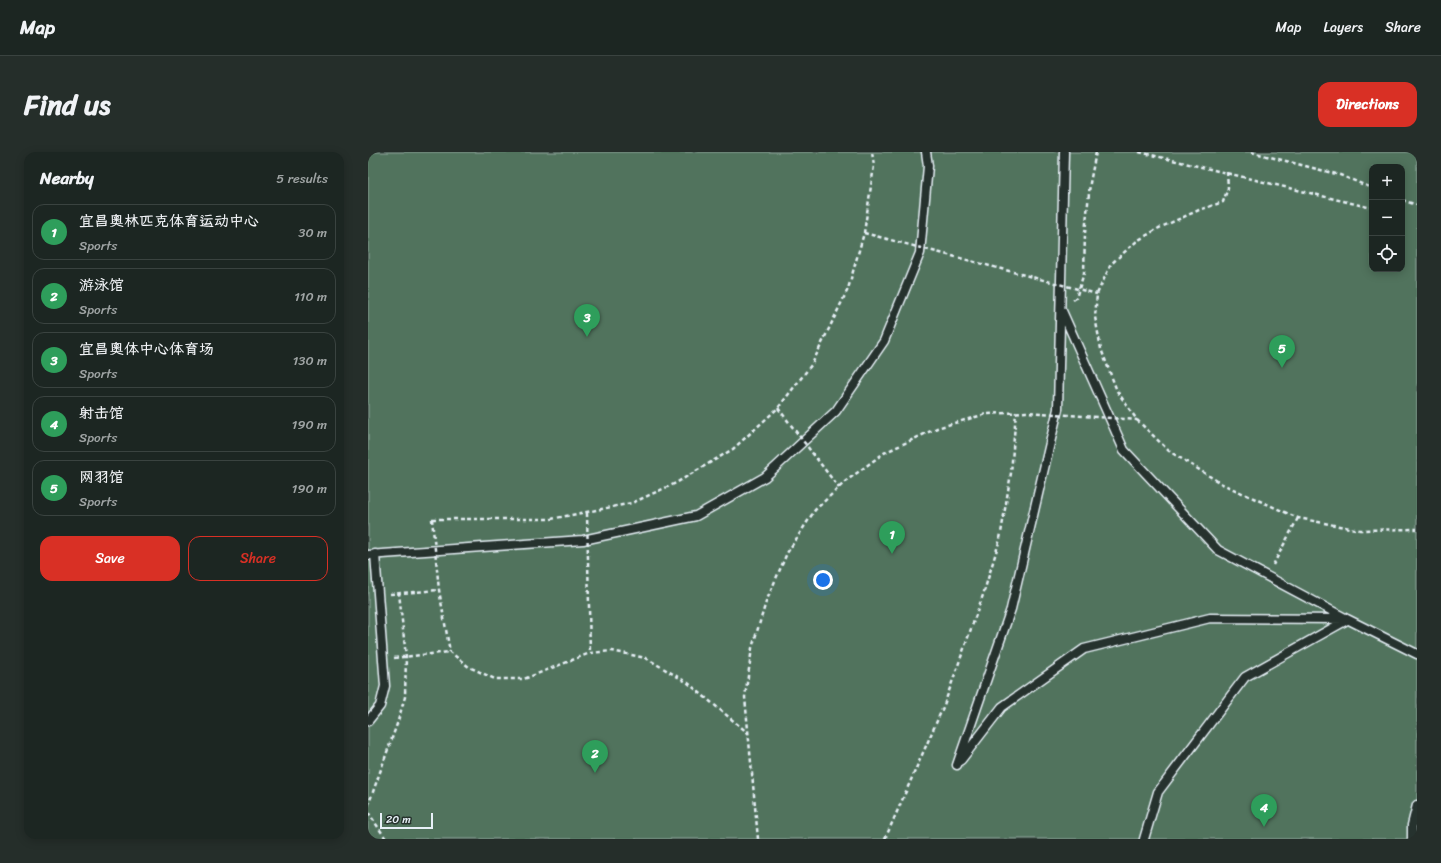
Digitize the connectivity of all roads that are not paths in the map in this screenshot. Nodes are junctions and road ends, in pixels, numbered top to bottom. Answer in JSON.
{"nodes":[{"id":1,"x":926,"y":152,"type":"edge"},
{"id":2,"x":1065,"y":153,"type":"edge"},
{"id":3,"x":1061,"y":309,"type":"junction"},
{"id":4,"x":372,"y":555,"type":"edge"},
{"id":5,"x":1348,"y":619,"type":"junction"},
{"id":6,"x":1417,"y":654,"type":"edge"},
{"id":7,"x":368,"y":721,"type":"edge"},
{"id":8,"x":1417,"y":805,"type":"edge"},
{"id":9,"x":1144,"y":839,"type":"edge"},
{"id":10,"x":1412,"y":839,"type":"edge"}],
"edges":[{"from":1,"to":4,"type":"lane"},
{"from":2,"to":3,"type":"lane"},
{"from":3,"to":5,"type":"lane"},
{"from":3,"to":5,"type":"lane"},
{"from":4,"to":7,"type":"lane"},
{"from":5,"to":6,"type":"lane"},
{"from":5,"to":9,"type":"lane"},
{"from":8,"to":10,"type":"lane"}]}
